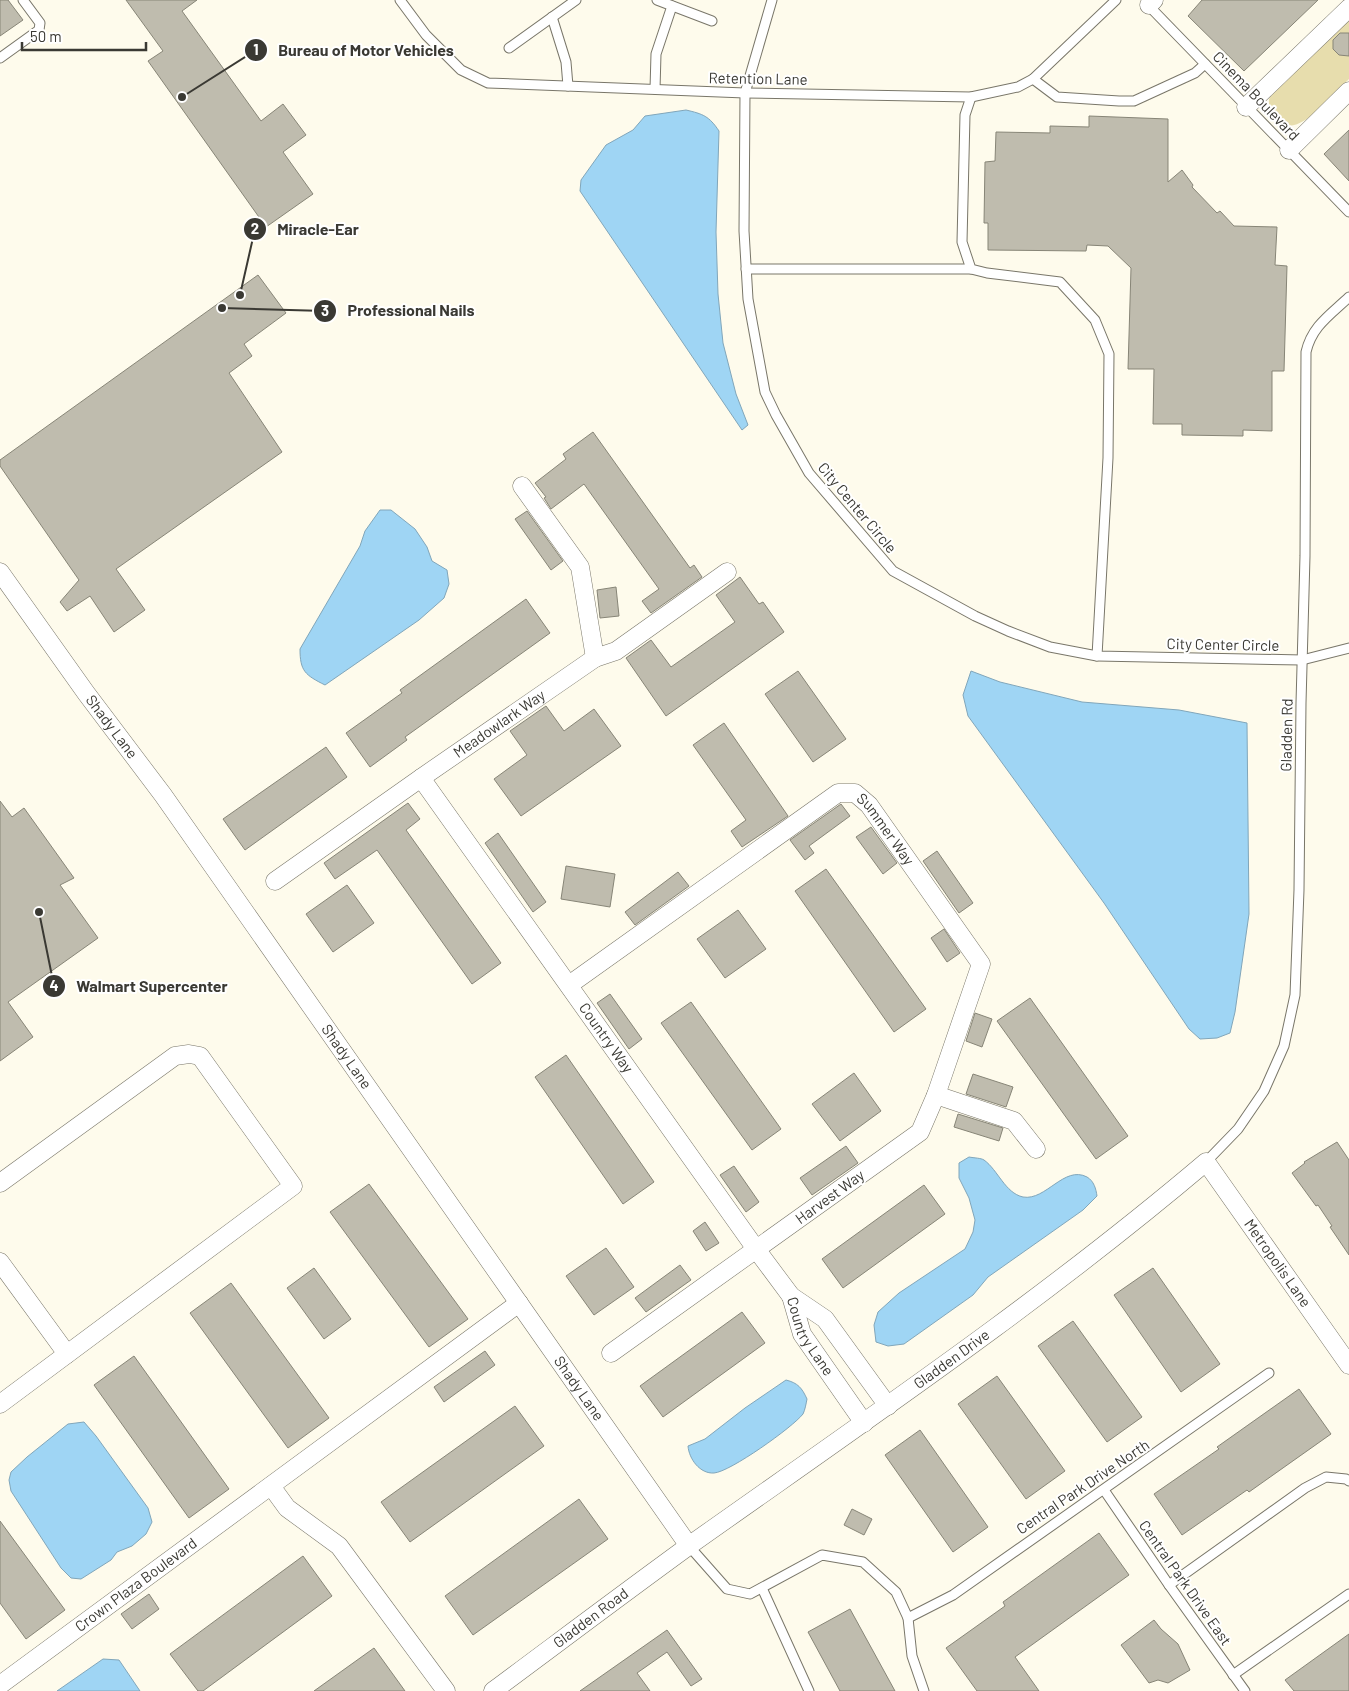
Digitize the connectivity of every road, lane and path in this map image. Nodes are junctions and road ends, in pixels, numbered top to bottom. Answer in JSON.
{"nodes":[{"id":1,"x":23,"y":0,"type":"edge"},
{"id":2,"x":400,"y":0,"type":"edge"},
{"id":3,"x":576,"y":0,"type":"edge"},
{"id":4,"x":657,"y":0,"type":"edge"},
{"id":5,"x":772,"y":0,"type":"edge"},
{"id":6,"x":1116,"y":0,"type":"edge"},
{"id":7,"x":1149,"y":2,"type":"edge"},
{"id":8,"x":672,"y":6,"type":"junction"},
{"id":9,"x":1349,"y":8,"type":"edge"},
{"id":10,"x":552,"y":17,"type":"junction"},
{"id":11,"x":712,"y":21,"type":"dead end"},
{"id":12,"x":509,"y":48,"type":"dead end"},
{"id":13,"x":0,"y":58,"type":"edge"},
{"id":14,"x":1205,"y":64,"type":"junction"},
{"id":15,"x":1032,"y":78,"type":"junction"},
{"id":16,"x":568,"y":86,"type":"junction"},
{"id":17,"x":655,"y":89,"type":"junction"},
{"id":18,"x":1349,"y":91,"type":"edge"},
{"id":19,"x":745,"y":93,"type":"junction"},
{"id":20,"x":971,"y":97,"type":"junction"},
{"id":21,"x":1246,"y":107,"type":"junction"},
{"id":22,"x":1289,"y":150,"type":"junction"},
{"id":23,"x":1349,"y":212,"type":"edge"},
{"id":24,"x":746,"y":269,"type":"junction"},
{"id":25,"x":971,"y":269,"type":"junction"},
{"id":26,"x":1349,"y":297,"type":"edge"},
{"id":27,"x":522,"y":486,"type":"dead end"},
{"id":28,"x":0,"y":572,"type":"edge"},
{"id":29,"x":727,"y":572,"type":"dead end"},
{"id":30,"x":1349,"y":648,"type":"edge"},
{"id":31,"x":1097,"y":656,"type":"junction"},
{"id":32,"x":594,"y":658,"type":"junction"},
{"id":33,"x":1302,"y":660,"type":"junction"},
{"id":34,"x":421,"y":778,"type":"junction"},
{"id":35,"x":275,"y":881,"type":"dead end"},
{"id":36,"x":569,"y":985,"type":"junction"},
{"id":37,"x":936,"y":1095,"type":"junction"},
{"id":38,"x":1036,"y":1149,"type":"dead end"},
{"id":39,"x":1206,"y":1162,"type":"junction"},
{"id":40,"x":0,"y":1183,"type":"edge"},
{"id":41,"x":756,"y":1249,"type":"junction"},
{"id":42,"x":0,"y":1262,"type":"edge"},
{"id":43,"x":792,"y":1296,"type":"junction"},
{"id":44,"x":519,"y":1304,"type":"junction"},
{"id":45,"x":611,"y":1353,"type":"dead end"},
{"id":46,"x":67,"y":1354,"type":"junction"},
{"id":47,"x":1349,"y":1365,"type":"edge"},
{"id":48,"x":1269,"y":1373,"type":"dead end"},
{"id":49,"x":0,"y":1404,"type":"edge"},
{"id":50,"x":888,"y":1406,"type":"junction"},
{"id":51,"x":864,"y":1423,"type":"junction"},
{"id":52,"x":1349,"y":1482,"type":"edge"},
{"id":53,"x":271,"y":1486,"type":"junction"},
{"id":54,"x":1104,"y":1490,"type":"junction"},
{"id":55,"x":689,"y":1546,"type":"junction"},
{"id":56,"x":1169,"y":1585,"type":"junction"},
{"id":57,"x":762,"y":1588,"type":"junction"},
{"id":58,"x":1349,"y":1594,"type":"edge"},
{"id":59,"x":908,"y":1618,"type":"junction"},
{"id":60,"x":1233,"y":1675,"type":"junction"},
{"id":61,"x":0,"y":1685,"type":"edge"},
{"id":62,"x":446,"y":1691,"type":"edge"},
{"id":63,"x":493,"y":1691,"type":"edge"},
{"id":64,"x":809,"y":1691,"type":"edge"},
{"id":65,"x":924,"y":1691,"type":"edge"},
{"id":66,"x":1245,"y":1691,"type":"edge"}],
"edges":[{"from":1,"to":13,"type":"lane"},
{"from":2,"to":16,"type":"lane","name":"Retention Lane"},
{"from":3,"to":10,"type":"lane"},
{"from":4,"to":8,"type":"lane"},
{"from":5,"to":19,"type":"lane","name":"City Center Circle"},
{"from":6,"to":15,"type":"lane","name":"Retention Lane"},
{"from":7,"to":14,"type":"lane","name":"Cinema Boulevard"},
{"from":8,"to":11,"type":"lane"},
{"from":8,"to":17,"type":"lane"},
{"from":9,"to":21,"type":"street"},
{"from":10,"to":12,"type":"lane"},
{"from":10,"to":16,"type":"lane"},
{"from":14,"to":15,"type":"lane"},
{"from":14,"to":21,"type":"lane","name":"Cinema Boulevard"},
{"from":15,"to":20,"type":"lane","name":"Retention Lane"},
{"from":16,"to":17,"type":"lane","name":"Retention Lane"},
{"from":17,"to":19,"type":"lane","name":"Retention Lane"},
{"from":18,"to":22,"type":"street"},
{"from":19,"to":20,"type":"lane","name":"Retention Lane"},
{"from":19,"to":24,"type":"lane","name":"City Center Circle"},
{"from":20,"to":25,"type":"lane"},
{"from":21,"to":22,"type":"lane","name":"Cinema Boulevard"},
{"from":22,"to":23,"type":"lane","name":"Cinema Boulevard"},
{"from":24,"to":25,"type":"lane"},
{"from":24,"to":31,"type":"lane","name":"City Center Circle"},
{"from":25,"to":31,"type":"lane"},
{"from":26,"to":33,"type":"lane","name":"Gladden Rd"},
{"from":27,"to":32,"type":"street"},
{"from":28,"to":44,"type":"street","name":"Shady Lane"},
{"from":29,"to":32,"type":"street","name":"Meadowlark Way"},
{"from":30,"to":33,"type":"lane","name":"City Center Circle"},
{"from":31,"to":33,"type":"lane","name":"City Center Circle"},
{"from":32,"to":34,"type":"street","name":"Meadowlark Way"},
{"from":33,"to":39,"type":"lane","name":"Gladden Rd"},
{"from":34,"to":35,"type":"street","name":"Meadowlark Way"},
{"from":34,"to":36,"type":"street","name":"Country Way"},
{"from":36,"to":37,"type":"street","name":"Summer Way"},
{"from":36,"to":41,"type":"street","name":"Country Way"},
{"from":37,"to":38,"type":"street"},
{"from":37,"to":41,"type":"street","name":"Harvest Way"},
{"from":39,"to":47,"type":"street","name":"Metropolis Lane"},
{"from":39,"to":50,"type":"street","name":"Gladden Drive"},
{"from":40,"to":46,"type":"street"},
{"from":41,"to":43,"type":"street","name":"Country Way"},
{"from":41,"to":45,"type":"street","name":"Harvest Way"},
{"from":42,"to":46,"type":"street"},
{"from":43,"to":50,"type":"street","name":"Country Lane"},
{"from":43,"to":51,"type":"street","name":"Country Lane"},
{"from":44,"to":53,"type":"street","name":"Crown Plaza Boulevard"},
{"from":44,"to":55,"type":"street","name":"Shady Lane"},
{"from":46,"to":49,"type":"street"},
{"from":48,"to":54,"type":"lane","name":"Central Park Drive North"},
{"from":50,"to":51,"type":"street","name":"Gladden Drive"},
{"from":51,"to":55,"type":"street","name":"Gladden Drive"},
{"from":52,"to":56,"type":"lane"},
{"from":53,"to":61,"type":"street","name":"Crown Plaza Boulevard"},
{"from":53,"to":62,"type":"street"},
{"from":54,"to":56,"type":"lane","name":"Central Park Drive East"},
{"from":54,"to":59,"type":"lane","name":"Central Park Drive North"},
{"from":55,"to":57,"type":"lane"},
{"from":55,"to":63,"type":"street","name":"Gladden Road"},
{"from":56,"to":60,"type":"lane","name":"Central Park Drive East"},
{"from":57,"to":59,"type":"lane"},
{"from":57,"to":64,"type":"lane"},
{"from":58,"to":60,"type":"lane"},
{"from":59,"to":65,"type":"lane"},
{"from":60,"to":66,"type":"lane","name":"Central Park Drive East"}]}
